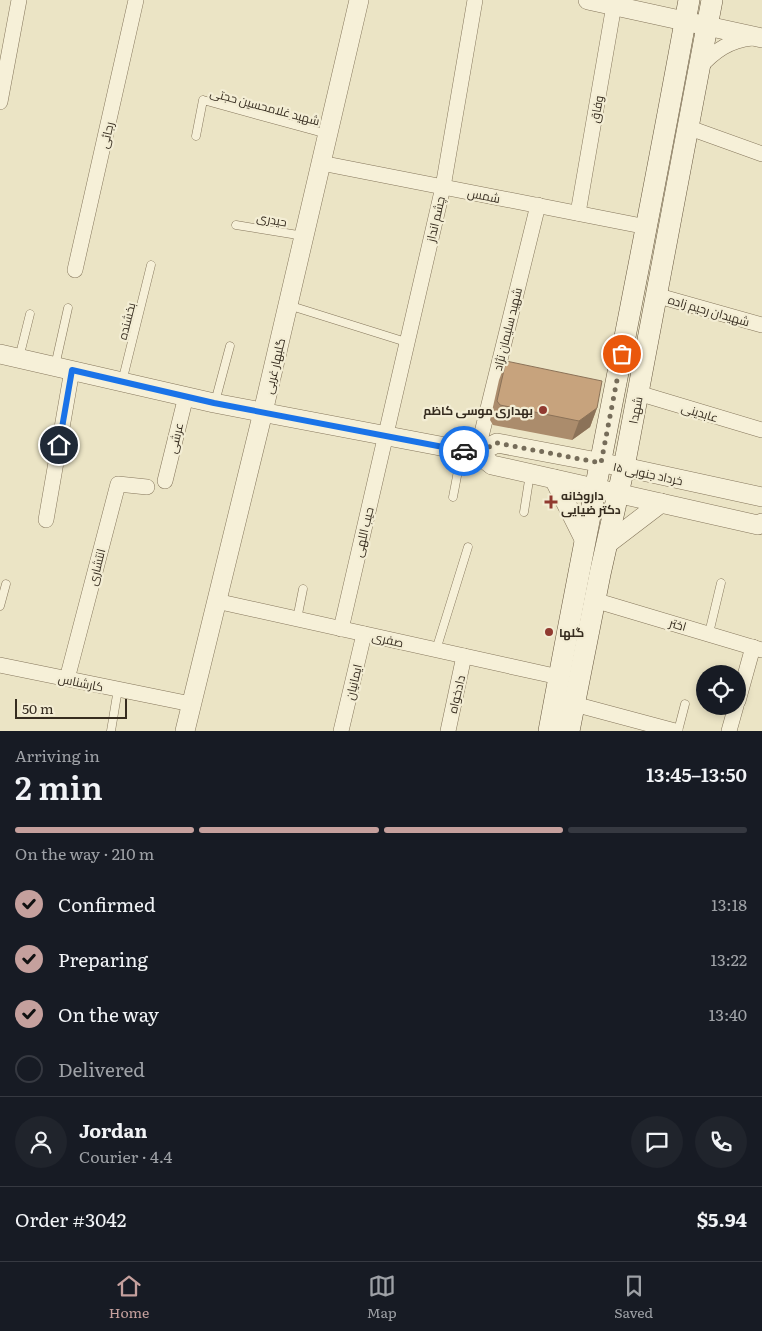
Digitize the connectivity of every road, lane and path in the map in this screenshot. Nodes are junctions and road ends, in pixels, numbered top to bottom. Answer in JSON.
{"nodes":[{"id":1,"x":19,"y":0,"type":"edge"},
{"id":2,"x":136,"y":0,"type":"edge"},
{"id":3,"x":359,"y":0,"type":"edge"},
{"id":4,"x":475,"y":0,"type":"edge"},
{"id":5,"x":588,"y":0,"type":"edge"},
{"id":6,"x":689,"y":0,"type":"edge"},
{"id":7,"x":712,"y":1,"type":"edge"},
{"id":8,"x":627,"y":5,"type":"edge"},
{"id":9,"x":685,"y":21,"type":"junction"},
{"id":10,"x":708,"y":26,"type":"junction"},
{"id":11,"x":729,"y":30,"type":"junction"},
{"id":12,"x":761,"y":37,"type":"edge"},
{"id":13,"x":699,"y":68,"type":"junction"},
{"id":14,"x":0,"y":102,"type":"edge"},
{"id":15,"x":687,"y":127,"type":"junction"},
{"id":16,"x":328,"y":134,"type":"junction"},
{"id":17,"x":196,"y":136,"type":"dead end"},
{"id":18,"x":762,"y":154,"type":"edge"},
{"id":19,"x":321,"y":163,"type":"junction"},
{"id":20,"x":443,"y":186,"type":"junction"},
{"id":21,"x":538,"y":205,"type":"junction"},
{"id":22,"x":578,"y":213,"type":"junction"},
{"id":23,"x":236,"y":225,"type":"dead end"},
{"id":24,"x":647,"y":227,"type":"junction"},
{"id":25,"x":304,"y":236,"type":"junction"},
{"id":26,"x":151,"y":265,"type":"dead end"},
{"id":27,"x":75,"y":270,"type":"dead end"},
{"id":28,"x":655,"y":295,"type":"junction"},
{"id":29,"x":288,"y":306,"type":"junction"},
{"id":30,"x":68,"y":308,"type":"dead end"},
{"id":31,"x":30,"y":314,"type":"dead end"},
{"id":32,"x":762,"y":325,"type":"edge"},
{"id":33,"x":406,"y":342,"type":"junction"},
{"id":34,"x":230,"y":346,"type":"dead end"},
{"id":35,"x":0,"y":354,"type":"edge"},
{"id":36,"x":19,"y":358,"type":"junction"},
{"id":37,"x":63,"y":368,"type":"junction"},
{"id":38,"x":122,"y":382,"type":"junction"},
{"id":39,"x":638,"y":393,"type":"junction"},
{"id":40,"x":186,"y":396,"type":"junction"},
{"id":41,"x":214,"y":403,"type":"junction"},
{"id":42,"x":263,"y":412,"type":"junction"},
{"id":43,"x":762,"y":430,"type":"edge"},
{"id":44,"x":385,"y":435,"type":"junction"},
{"id":45,"x":469,"y":452,"type":"junction"},
{"id":46,"x":601,"y":463,"type":"junction"},
{"id":47,"x":624,"y":467,"type":"junction"},
{"id":48,"x":530,"y":474,"type":"junction"},
{"id":49,"x":554,"y":479,"type":"junction"},
{"id":50,"x":165,"y":481,"type":"dead end"},
{"id":51,"x":147,"y":487,"type":"dead end"},
{"id":52,"x":596,"y":489,"type":"junction"},
{"id":53,"x":617,"y":494,"type":"junction"},
{"id":54,"x":453,"y":496,"type":"dead end"},
{"id":55,"x":762,"y":497,"type":"edge"},
{"id":56,"x":661,"y":503,"type":"junction"},
{"id":57,"x":524,"y":512,"type":"dead end"},
{"id":58,"x":46,"y":520,"type":"dead end"},
{"id":59,"x":762,"y":523,"type":"edge"},
{"id":60,"x":584,"y":539,"type":"junction"},
{"id":61,"x":606,"y":545,"type":"junction"},
{"id":62,"x":468,"y":547,"type":"dead end"},
{"id":63,"x":721,"y":583,"type":"dead end"},
{"id":64,"x":6,"y":584,"type":"dead end"},
{"id":65,"x":303,"y":589,"type":"dead end"},
{"id":66,"x":594,"y":600,"type":"junction"},
{"id":67,"x":216,"y":601,"type":"junction"},
{"id":68,"x":0,"y":606,"type":"edge"},
{"id":69,"x":297,"y":618,"type":"junction"},
{"id":70,"x":341,"y":628,"type":"junction"},
{"id":71,"x":709,"y":633,"type":"junction"},
{"id":72,"x":364,"y":634,"type":"junction"},
{"id":73,"x":757,"y":648,"type":"edge"},
{"id":74,"x":436,"y":650,"type":"junction"},
{"id":75,"x":464,"y":656,"type":"junction"},
{"id":76,"x":0,"y":665,"type":"edge"},
{"id":77,"x":559,"y":676,"type":"junction"},
{"id":78,"x":68,"y":679,"type":"junction"},
{"id":79,"x":746,"y":679,"type":"edge"},
{"id":80,"x":118,"y":689,"type":"junction"},
{"id":81,"x":191,"y":704,"type":"junction"},
{"id":82,"x":574,"y":704,"type":"junction"},
{"id":83,"x":685,"y":704,"type":"dead end"},
{"id":84,"x":733,"y":715,"type":"edge"},
{"id":85,"x":111,"y":731,"type":"edge"},
{"id":86,"x":185,"y":731,"type":"edge"},
{"id":87,"x":341,"y":731,"type":"edge"},
{"id":88,"x":448,"y":731,"type":"edge"},
{"id":89,"x":549,"y":731,"type":"edge"},
{"id":90,"x":569,"y":731,"type":"edge"},
{"id":91,"x":677,"y":731,"type":"edge"},
{"id":92,"x":729,"y":731,"type":"edge"}],
"edges":[{"from":1,"to":14,"type":"street"},
{"from":2,"to":27,"type":"street","name":"رجائی"},
{"from":3,"to":16,"type":"street","name":"گلبهار غربی"},
{"from":4,"to":20,"type":"street","name":"چشم انداز"},
{"from":5,"to":8,"type":"street"},
{"from":6,"to":9,"type":"main road","name":"شهدا"},
{"from":7,"to":10,"type":"main road","name":"شهدا"},
{"from":7,"to":11,"type":"street"},
{"from":8,"to":9,"type":"street"},
{"from":8,"to":22,"type":"street","name":"وفاق"},
{"from":9,"to":10,"type":"street"},
{"from":9,"to":24,"type":"main road","name":"شهدا"},
{"from":10,"to":11,"type":"street"},
{"from":10,"to":13,"type":"main road","name":"شهدا"},
{"from":11,"to":12,"type":"street"},
{"from":12,"to":13,"type":"street"},
{"from":13,"to":15,"type":"main road","name":"شهدا"},
{"from":15,"to":18,"type":"street"},
{"from":15,"to":28,"type":"main road","name":"شهدا"},
{"from":16,"to":17,"type":"lane","name":"شهید غلامحسین حجتی"},
{"from":16,"to":19,"type":"street","name":"گلبهار غربی"},
{"from":19,"to":20,"type":"street","name":"شمس"},
{"from":19,"to":25,"type":"street","name":"گلبهار غربی"},
{"from":20,"to":21,"type":"street","name":"شمس"},
{"from":20,"to":33,"type":"street","name":"چشم انداز"},
{"from":21,"to":22,"type":"street","name":"شمس"},
{"from":21,"to":45,"type":"street","name":"شهید سلیمان نژاد"},
{"from":22,"to":24,"type":"street","name":"شمس"},
{"from":23,"to":25,"type":"lane","name":"حیدری"},
{"from":24,"to":46,"type":"main road","name":"شهدا"},
{"from":25,"to":29,"type":"street","name":"گلبهار غربی"},
{"from":26,"to":38,"type":"lane","name":"بخشنده"},
{"from":28,"to":32,"type":"street","name":"شهیدان رحیم زاده"},
{"from":28,"to":39,"type":"main road","name":"شهدا"},
{"from":29,"to":33,"type":"lane"},
{"from":29,"to":42,"type":"street","name":"گلبهار غربی"},
{"from":30,"to":37,"type":"lane"},
{"from":31,"to":36,"type":"lane"},
{"from":33,"to":44,"type":"street","name":"چشم انداز"},
{"from":34,"to":41,"type":"lane"},
{"from":35,"to":36,"type":"street"},
{"from":36,"to":37,"type":"street"},
{"from":37,"to":38,"type":"street"},
{"from":37,"to":58,"type":"street"},
{"from":38,"to":40,"type":"street"},
{"from":39,"to":43,"type":"street","name":"عابدینی"},
{"from":39,"to":47,"type":"main road","name":"شهدا"},
{"from":40,"to":41,"type":"street"},
{"from":40,"to":50,"type":"street","name":"عرشی"},
{"from":41,"to":42,"type":"street"},
{"from":42,"to":44,"type":"street"},
{"from":42,"to":67,"type":"street","name":"گلبهار غربی"},
{"from":44,"to":45,"type":"street"},
{"from":44,"to":70,"type":"street","name":"حیب اللهی"},
{"from":45,"to":46,"type":"street","name":"۱۵ خرداد جنوبی"},
{"from":45,"to":48,"type":"street"},
{"from":45,"to":54,"type":"lane"},
{"from":46,"to":47,"type":"street","name":"۱۵ خرداد جنوبی"},
{"from":46,"to":52,"type":"main road","name":"شهدا"},
{"from":47,"to":53,"type":"main road","name":"شهدا"},
{"from":47,"to":55,"type":"street","name":"۱۵ خرداد جنوبی"},
{"from":48,"to":49,"type":"street"},
{"from":48,"to":57,"type":"lane"},
{"from":49,"to":52,"type":"street"},
{"from":49,"to":60,"type":"street"},
{"from":51,"to":78,"type":"street","name":"انتشاری"},
{"from":52,"to":53,"type":"street"},
{"from":52,"to":60,"type":"main road","name":"شهدا"},
{"from":53,"to":56,"type":"street"},
{"from":53,"to":61,"type":"main road","name":"شهدا"},
{"from":56,"to":59,"type":"street"},
{"from":56,"to":61,"type":"street"},
{"from":60,"to":77,"type":"main road","name":"شهدا"},
{"from":61,"to":66,"type":"main road","name":"شهدا"},
{"from":62,"to":74,"type":"lane"},
{"from":63,"to":71,"type":"lane"},
{"from":64,"to":68,"type":"lane"},
{"from":65,"to":69,"type":"lane"},
{"from":66,"to":71,"type":"street","name":"اختر"},
{"from":66,"to":82,"type":"main road","name":"شهدا"},
{"from":67,"to":69,"type":"street","name":"صفری"},
{"from":67,"to":81,"type":"street","name":"گلبهار غربی"},
{"from":69,"to":70,"type":"street","name":"صفری"},
{"from":70,"to":72,"type":"street","name":"صفری"},
{"from":71,"to":73,"type":"street","name":"اختر"},
{"from":72,"to":74,"type":"street","name":"صفری"},
{"from":72,"to":87,"type":"street","name":"ایمانیان"},
{"from":73,"to":79,"type":"street"},
{"from":74,"to":75,"type":"street","name":"صفری"},
{"from":75,"to":77,"type":"street","name":"صفری"},
{"from":75,"to":88,"type":"street","name":"دادخواه"},
{"from":76,"to":78,"type":"street","name":"کارشناس"},
{"from":77,"to":89,"type":"main road","name":"شهدا"},
{"from":78,"to":80,"type":"street","name":"کارشناس"},
{"from":80,"to":81,"type":"street","name":"کارشناس"},
{"from":80,"to":85,"type":"lane"},
{"from":81,"to":86,"type":"street","name":"گلبهار غربی"},
{"from":82,"to":90,"type":"main road","name":"شهدا"},
{"from":82,"to":91,"type":"street"},
{"from":83,"to":91,"type":"lane"},
{"from":84,"to":92,"type":"street"}]}
